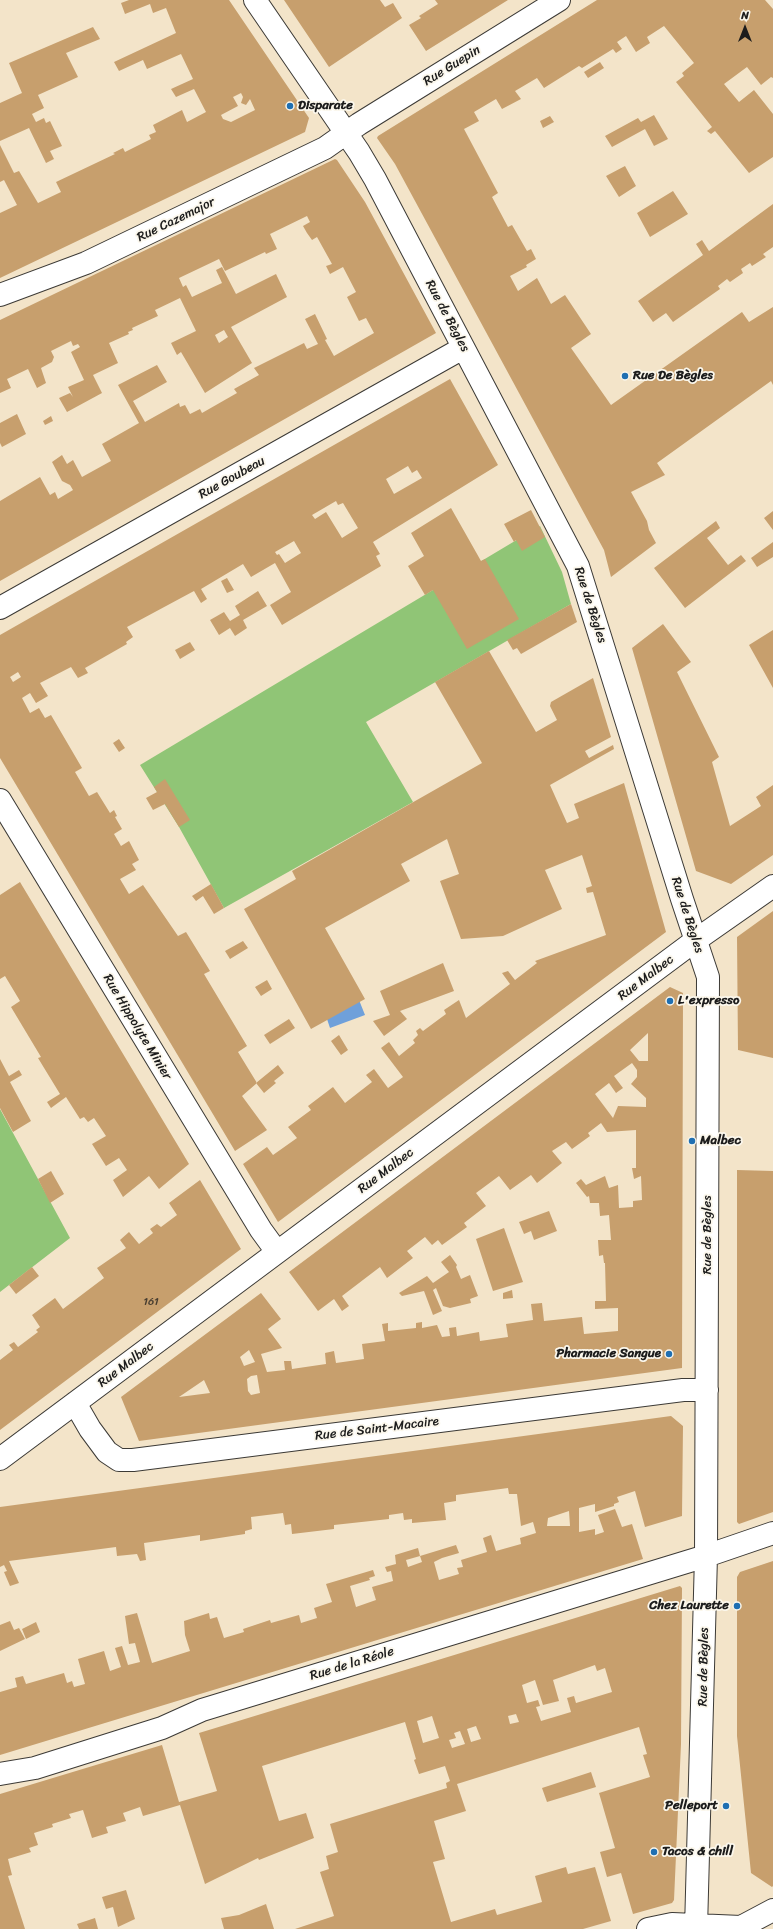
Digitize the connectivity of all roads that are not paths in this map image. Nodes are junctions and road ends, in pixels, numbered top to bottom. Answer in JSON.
{"nodes":[{"id":1,"x":255,"y":0,"type":"edge"},
{"id":2,"x":559,"y":0,"type":"edge"},
{"id":3,"x":346,"y":134,"type":"junction"},
{"id":4,"x":0,"y":295,"type":"edge"},
{"id":5,"x":463,"y":348,"type":"junction"},
{"id":6,"x":0,"y":608,"type":"edge"},
{"id":7,"x":0,"y":800,"type":"edge"},
{"id":8,"x":773,"y":886,"type":"edge"},
{"id":9,"x":696,"y":940,"type":"junction"},
{"id":10,"x":277,"y":1252,"type":"junction"},
{"id":11,"x":708,"y":1390,"type":"junction"},
{"id":12,"x":75,"y":1403,"type":"junction"},
{"id":13,"x":0,"y":1458,"type":"edge"},
{"id":14,"x":773,"y":1533,"type":"edge"},
{"id":15,"x":706,"y":1556,"type":"junction"},
{"id":16,"x":0,"y":1774,"type":"edge"},
{"id":17,"x":773,"y":1910,"type":"edge"},
{"id":18,"x":696,"y":1927,"type":"edge"},
{"id":19,"x":741,"y":1928,"type":"edge"},
{"id":20,"x":648,"y":1929,"type":"edge"}],
"edges":[{"from":1,"to":3,"type":"street","name":"Rue de Bègles"},
{"from":2,"to":3,"type":"street","name":"Rue Guepin"},
{"from":3,"to":4,"type":"street","name":"Rue Cazemajor"},
{"from":3,"to":5,"type":"street","name":"Rue de Bègles"},
{"from":5,"to":6,"type":"street","name":"Rue Goubeau"},
{"from":5,"to":9,"type":"street","name":"Rue de Bègles"},
{"from":7,"to":10,"type":"street","name":"Rue Hippolyte Minier"},
{"from":8,"to":9,"type":"street","name":"Rue Malbec"},
{"from":9,"to":10,"type":"street","name":"Rue Malbec"},
{"from":9,"to":11,"type":"street","name":"Rue de Bègles"},
{"from":10,"to":12,"type":"street","name":"Rue Malbec"},
{"from":11,"to":12,"type":"street","name":"Rue de Saint-Macaire"},
{"from":11,"to":15,"type":"street","name":"Rue de Bègles"},
{"from":12,"to":13,"type":"street","name":"Rue Malbec"},
{"from":14,"to":15,"type":"street","name":"Rue de la Réole"},
{"from":15,"to":16,"type":"street","name":"Rue de la Réole"},
{"from":15,"to":18,"type":"street","name":"Rue de Bègles"},
{"from":17,"to":19,"type":"street"},
{"from":18,"to":19,"type":"street"},
{"from":18,"to":20,"type":"street"}]}
